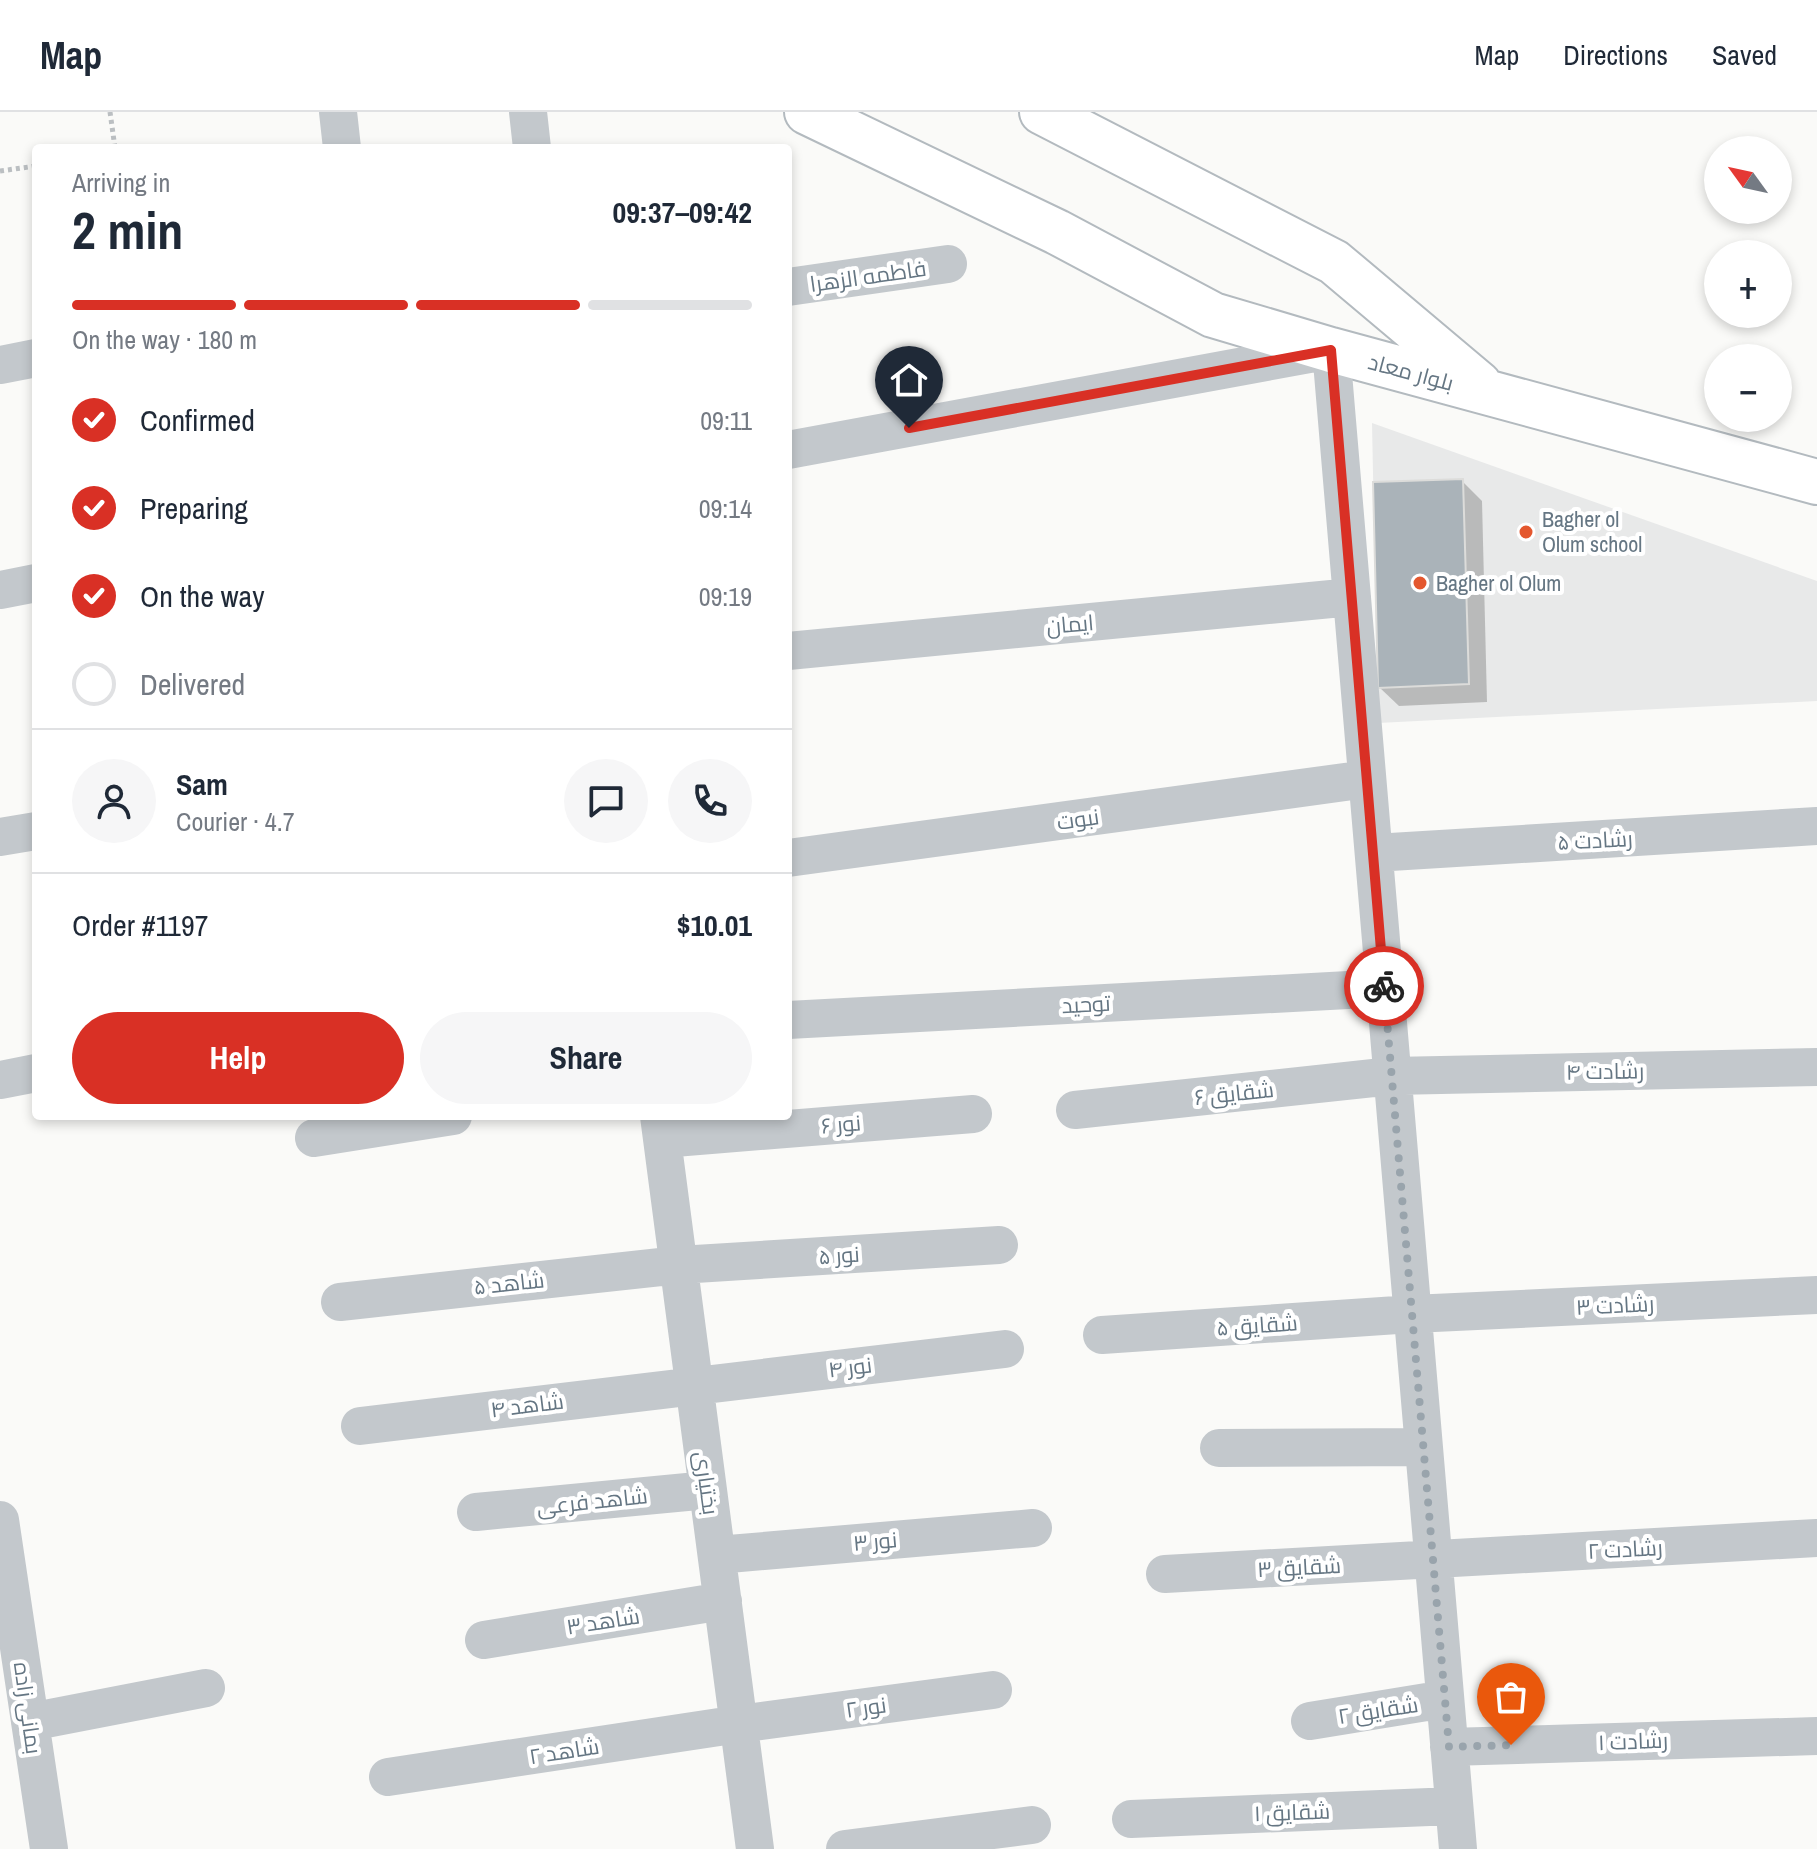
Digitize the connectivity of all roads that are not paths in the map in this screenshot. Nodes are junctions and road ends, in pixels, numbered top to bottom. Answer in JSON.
{"nodes":[{"id":1,"x":338,"y":112,"type":"edge"},
{"id":2,"x":528,"y":112,"type":"edge"},
{"id":3,"x":807,"y":112,"type":"edge"},
{"id":4,"x":1042,"y":112,"type":"edge"},
{"id":5,"x":342,"y":144,"type":"edge"},
{"id":6,"x":532,"y":144,"type":"edge"},
{"id":7,"x":948,"y":264,"type":"dead end"},
{"id":8,"x":792,"y":286,"type":"edge"},
{"id":9,"x":1331,"y":350,"type":"junction"},
{"id":10,"x":32,"y":359,"type":"edge"},
{"id":11,"x":0,"y":365,"type":"edge"},
{"id":12,"x":1490,"y":393,"type":"junction"},
{"id":13,"x":792,"y":449,"type":"edge"},
{"id":14,"x":1817,"y":482,"type":"edge"},
{"id":15,"x":32,"y":584,"type":"edge"},
{"id":16,"x":0,"y":590,"type":"edge"},
{"id":17,"x":1352,"y":597,"type":"junction"},
{"id":18,"x":792,"y":651,"type":"edge"},
{"id":19,"x":1367,"y":779,"type":"junction"},
{"id":20,"x":1817,"y":826,"type":"edge"},
{"id":21,"x":32,"y":832,"type":"edge"},
{"id":22,"x":0,"y":837,"type":"edge"},
{"id":23,"x":1374,"y":853,"type":"junction"},
{"id":24,"x":792,"y":857,"type":"edge"},
{"id":25,"x":1385,"y":988,"type":"junction"},
{"id":26,"x":792,"y":1020,"type":"edge"},
{"id":27,"x":1817,"y":1067,"type":"edge"},
{"id":28,"x":32,"y":1074,"type":"edge"},
{"id":29,"x":1392,"y":1076,"type":"junction"},
{"id":30,"x":0,"y":1080,"type":"edge"},
{"id":31,"x":1075,"y":1110,"type":"dead end"},
{"id":32,"x":973,"y":1114,"type":"dead end"},
{"id":33,"x":428,"y":1120,"type":"edge"},
{"id":34,"x":661,"y":1127,"type":"edge"},
{"id":35,"x":314,"y":1138,"type":"dead end"},
{"id":36,"x":999,"y":1245,"type":"dead end"},
{"id":37,"x":679,"y":1265,"type":"junction"},
{"id":38,"x":1817,"y":1295,"type":"edge"},
{"id":39,"x":340,"y":1302,"type":"dead end"},
{"id":40,"x":1412,"y":1314,"type":"junction"},
{"id":41,"x":1102,"y":1335,"type":"dead end"},
{"id":42,"x":1005,"y":1349,"type":"dead end"},
{"id":43,"x":695,"y":1385,"type":"junction"},
{"id":44,"x":360,"y":1426,"type":"dead end"},
{"id":45,"x":1424,"y":1447,"type":"junction"},
{"id":46,"x":1219,"y":1448,"type":"dead end"},
{"id":47,"x":708,"y":1490,"type":"junction"},
{"id":48,"x":476,"y":1512,"type":"dead end"},
{"id":49,"x":0,"y":1520,"type":"edge"},
{"id":50,"x":1033,"y":1528,"type":"dead end"},
{"id":51,"x":1817,"y":1538,"type":"edge"},
{"id":52,"x":717,"y":1555,"type":"junction"},
{"id":53,"x":1434,"y":1560,"type":"junction"},
{"id":54,"x":1165,"y":1574,"type":"dead end"},
{"id":55,"x":723,"y":1601,"type":"junction"},
{"id":56,"x":484,"y":1640,"type":"dead end"},
{"id":57,"x":206,"y":1688,"type":"dead end"},
{"id":58,"x":993,"y":1690,"type":"dead end"},
{"id":59,"x":1445,"y":1699,"type":"junction"},
{"id":60,"x":1310,"y":1721,"type":"dead end"},
{"id":61,"x":30,"y":1722,"type":"junction"},
{"id":62,"x":739,"y":1724,"type":"junction"},
{"id":63,"x":1817,"y":1736,"type":"edge"},
{"id":64,"x":1449,"y":1747,"type":"junction"},
{"id":65,"x":388,"y":1777,"type":"dead end"},
{"id":66,"x":1454,"y":1806,"type":"junction"},
{"id":67,"x":1131,"y":1819,"type":"dead end"},
{"id":68,"x":1032,"y":1825,"type":"dead end"},
{"id":69,"x":49,"y":1849,"type":"edge"},
{"id":70,"x":755,"y":1849,"type":"edge"},
{"id":71,"x":845,"y":1849,"type":"edge"},
{"id":72,"x":1458,"y":1849,"type":"edge"}],
"edges":[{"from":1,"to":5,"type":"street"},
{"from":2,"to":6,"type":"street"},
{"from":3,"to":9,"type":"street","name":"بلوار معاد"},
{"from":4,"to":12,"type":"street"},
{"from":7,"to":8,"type":"street","name":"فاطمه الزهرا"},
{"from":9,"to":12,"type":"street","name":"بلوار معاد"},
{"from":9,"to":13,"type":"street"},
{"from":9,"to":17,"type":"street"},
{"from":10,"to":11,"type":"street"},
{"from":12,"to":14,"type":"street","name":"بلوار معاد"},
{"from":15,"to":16,"type":"street"},
{"from":17,"to":18,"type":"street","name":"ایمان"},
{"from":17,"to":19,"type":"street"},
{"from":19,"to":23,"type":"street"},
{"from":19,"to":24,"type":"street","name":"نبوت"},
{"from":20,"to":23,"type":"street","name":"رشادت ۵"},
{"from":21,"to":22,"type":"street"},
{"from":23,"to":25,"type":"street"},
{"from":25,"to":26,"type":"street","name":"توحید"},
{"from":25,"to":29,"type":"street"},
{"from":27,"to":29,"type":"street","name":"رشادت ۴"},
{"from":28,"to":30,"type":"street"},
{"from":29,"to":31,"type":"street","name":"شقایق ۶"},
{"from":29,"to":40,"type":"street"},
{"from":32,"to":34,"type":"street","name":"نور ۶"},
{"from":33,"to":35,"type":"street"},
{"from":34,"to":37,"type":"street","name":"بختیاری"},
{"from":36,"to":37,"type":"street","name":"نور ۵"},
{"from":37,"to":39,"type":"street","name":"شاهد ۵"},
{"from":37,"to":43,"type":"street","name":"بختیاری"},
{"from":38,"to":40,"type":"street","name":"رشادت ۳"},
{"from":40,"to":41,"type":"street","name":"شقایق ۵"},
{"from":40,"to":45,"type":"street"},
{"from":42,"to":43,"type":"street","name":"نور ۴"},
{"from":43,"to":44,"type":"street","name":"شاهد ۴"},
{"from":43,"to":47,"type":"street","name":"بختیاری"},
{"from":45,"to":46,"type":"street"},
{"from":45,"to":53,"type":"street"},
{"from":47,"to":48,"type":"street","name":"شاهد فرعی"},
{"from":47,"to":52,"type":"street","name":"بختیاری"},
{"from":49,"to":61,"type":"street","name":"بمانی زاده"},
{"from":50,"to":52,"type":"street","name":"نور ۳"},
{"from":51,"to":53,"type":"street","name":"رشادت ۲"},
{"from":52,"to":55,"type":"street","name":"بختیاری"},
{"from":53,"to":54,"type":"street","name":"شقایق ۳"},
{"from":53,"to":59,"type":"street"},
{"from":55,"to":56,"type":"street","name":"شاهد ۳"},
{"from":55,"to":62,"type":"street","name":"بختیاری"},
{"from":57,"to":61,"type":"street"},
{"from":58,"to":62,"type":"street","name":"نور ۲"},
{"from":59,"to":60,"type":"street","name":"شقایق ۲"},
{"from":59,"to":64,"type":"street"},
{"from":61,"to":69,"type":"street","name":"بمانی زاده"},
{"from":62,"to":65,"type":"street","name":"شاهد ۲"},
{"from":62,"to":70,"type":"street","name":"بختیاری"},
{"from":63,"to":64,"type":"street","name":"رشادت ۱"},
{"from":64,"to":66,"type":"street"},
{"from":66,"to":67,"type":"street","name":"شقایق ۱"},
{"from":66,"to":72,"type":"street"},
{"from":68,"to":71,"type":"street"}]}
